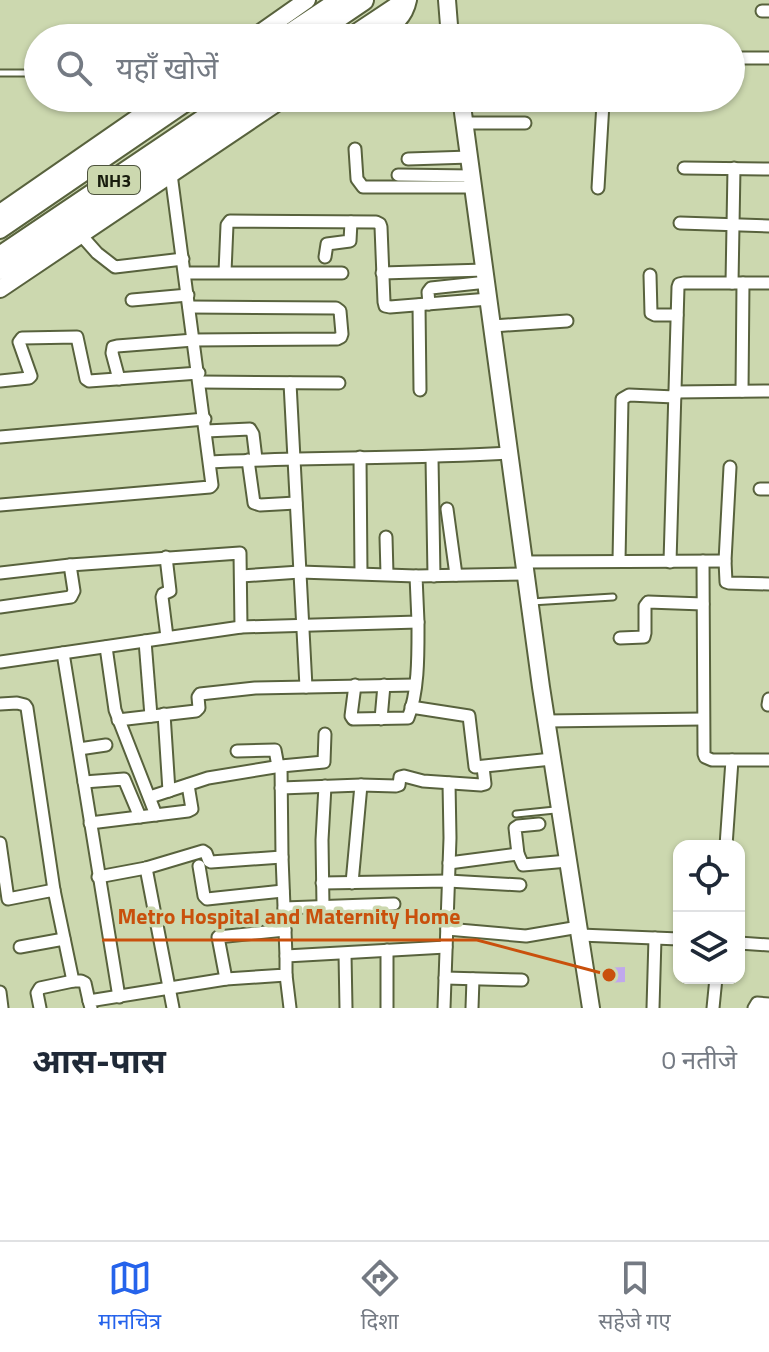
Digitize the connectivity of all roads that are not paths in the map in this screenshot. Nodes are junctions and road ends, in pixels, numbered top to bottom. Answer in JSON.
{"nodes":[{"id":1,"x":307,"y":0,"type":"edge"},
{"id":2,"x":338,"y":0,"type":"edge"},
{"id":3,"x":363,"y":0,"type":"edge"},
{"id":4,"x":381,"y":0,"type":"edge"},
{"id":5,"x":406,"y":0,"type":"edge"},
{"id":6,"x":435,"y":0,"type":"edge"},
{"id":7,"x":447,"y":0,"type":"edge"},
{"id":8,"x":273,"y":24,"type":"edge"},
{"id":9,"x":302,"y":24,"type":"edge"},
{"id":10,"x":328,"y":24,"type":"edge"},
{"id":11,"x":346,"y":24,"type":"edge"},
{"id":12,"x":369,"y":24,"type":"edge"},
{"id":13,"x":395,"y":24,"type":"edge"},
{"id":14,"x":445,"y":24,"type":"edge"},
{"id":15,"x":448,"y":24,"type":"edge"},
{"id":16,"x":745,"y":58,"type":"edge"},
{"id":17,"x":769,"y":58,"type":"edge"},
{"id":18,"x":0,"y":73,"type":"edge"},
{"id":19,"x":24,"y":73,"type":"edge"},
{"id":20,"x":146,"y":112,"type":"edge"},
{"id":21,"x":173,"y":112,"type":"edge"},
{"id":22,"x":208,"y":112,"type":"edge"},
{"id":23,"x":210,"y":112,"type":"edge"},
{"id":24,"x":238,"y":112,"type":"edge"},
{"id":25,"x":263,"y":112,"type":"edge"},
{"id":26,"x":463,"y":112,"type":"edge"},
{"id":27,"x":602,"y":112,"type":"edge"},
{"id":28,"x":465,"y":123,"type":"junction"},
{"id":29,"x":525,"y":123,"type":"dead end"},
{"id":30,"x":355,"y":149,"type":"dead end"},
{"id":31,"x":470,"y":157,"type":"junction"},
{"id":32,"x":408,"y":159,"type":"dead end"},
{"id":33,"x":684,"y":168,"type":"dead end"},
{"id":34,"x":734,"y":168,"type":"junction"},
{"id":35,"x":769,"y":169,"type":"edge"},
{"id":36,"x":171,"y":174,"type":"junction"},
{"id":37,"x":398,"y":175,"type":"dead end"},
{"id":38,"x":473,"y":182,"type":"junction"},
{"id":39,"x":598,"y":188,"type":"dead end"},
{"id":40,"x":0,"y":213,"type":"edge"},
{"id":41,"x":351,"y":222,"type":"junction"},
{"id":42,"x":680,"y":223,"type":"dead end"},
{"id":43,"x":734,"y":225,"type":"junction"},
{"id":44,"x":769,"y":226,"type":"edge"},
{"id":45,"x":0,"y":230,"type":"edge"},
{"id":46,"x":81,"y":235,"type":"junction"},
{"id":47,"x":0,"y":243,"type":"edge"},
{"id":48,"x":0,"y":257,"type":"edge"},
{"id":49,"x":325,"y":257,"type":"dead end"},
{"id":50,"x":183,"y":259,"type":"junction"},
{"id":51,"x":0,"y":271,"type":"edge"},
{"id":52,"x":225,"y":272,"type":"junction"},
{"id":53,"x":185,"y":273,"type":"junction"},
{"id":54,"x":342,"y":273,"type":"dead end"},
{"id":55,"x":382,"y":273,"type":"junction"},
{"id":56,"x":650,"y":275,"type":"dead end"},
{"id":57,"x":486,"y":276,"type":"junction"},
{"id":58,"x":738,"y":283,"type":"junction"},
{"id":59,"x":769,"y":283,"type":"edge"},
{"id":60,"x":0,"y":289,"type":"edge"},
{"id":61,"x":489,"y":299,"type":"junction"},
{"id":62,"x":132,"y":300,"type":"dead end"},
{"id":63,"x":189,"y":301,"type":"junction"},
{"id":64,"x":424,"y":305,"type":"junction"},
{"id":65,"x":677,"y":315,"type":"junction"},
{"id":66,"x":567,"y":321,"type":"dead end"},
{"id":67,"x":493,"y":326,"type":"junction"},
{"id":68,"x":194,"y":340,"type":"junction"},
{"id":69,"x":199,"y":378,"type":"junction"},
{"id":70,"x":119,"y":379,"type":"junction"},
{"id":71,"x":0,"y":381,"type":"edge"},
{"id":72,"x":290,"y":383,"type":"junction"},
{"id":73,"x":339,"y":383,"type":"dead end"},
{"id":74,"x":420,"y":390,"type":"dead end"},
{"id":75,"x":742,"y":391,"type":"junction"},
{"id":76,"x":769,"y":391,"type":"edge"},
{"id":77,"x":675,"y":394,"type":"junction"},
{"id":78,"x":206,"y":425,"type":"junction"},
{"id":79,"x":0,"y":437,"type":"edge"},
{"id":80,"x":510,"y":453,"type":"junction"},
{"id":81,"x":360,"y":457,"type":"junction"},
{"id":82,"x":432,"y":458,"type":"junction"},
{"id":83,"x":293,"y":459,"type":"junction"},
{"id":84,"x":252,"y":460,"type":"junction"},
{"id":85,"x":210,"y":462,"type":"junction"},
{"id":86,"x":730,"y":467,"type":"dead end"},
{"id":87,"x":296,"y":503,"type":"junction"},
{"id":88,"x":0,"y":505,"type":"edge"},
{"id":89,"x":447,"y":509,"type":"dead end"},
{"id":90,"x":386,"y":537,"type":"dead end"},
{"id":91,"x":166,"y":557,"type":"junction"},
{"id":92,"x":619,"y":561,"type":"junction"},
{"id":93,"x":703,"y":561,"type":"junction"},
{"id":94,"x":725,"y":561,"type":"junction"},
{"id":95,"x":670,"y":562,"type":"junction"},
{"id":96,"x":70,"y":565,"type":"junction"},
{"id":97,"x":526,"y":568,"type":"junction"},
{"id":98,"x":300,"y":572,"type":"junction"},
{"id":99,"x":0,"y":573,"type":"edge"},
{"id":100,"x":361,"y":573,"type":"junction"},
{"id":101,"x":387,"y":574,"type":"junction"},
{"id":102,"x":456,"y":575,"type":"junction"},
{"id":103,"x":241,"y":576,"type":"junction"},
{"id":104,"x":416,"y":576,"type":"junction"},
{"id":105,"x":434,"y":576,"type":"junction"},
{"id":106,"x":769,"y":584,"type":"edge"},
{"id":107,"x":613,"y":597,"type":"dead end"},
{"id":108,"x":530,"y":602,"type":"junction"},
{"id":109,"x":703,"y":604,"type":"junction"},
{"id":110,"x":0,"y":607,"type":"edge"},
{"id":111,"x":418,"y":622,"type":"junction"},
{"id":112,"x":303,"y":625,"type":"junction"},
{"id":113,"x":241,"y":627,"type":"junction"},
{"id":114,"x":167,"y":637,"type":"junction"},
{"id":115,"x":620,"y":638,"type":"dead end"},
{"id":116,"x":145,"y":641,"type":"junction"},
{"id":117,"x":106,"y":647,"type":"junction"},
{"id":118,"x":63,"y":653,"type":"junction"},
{"id":119,"x":0,"y":662,"type":"edge"},
{"id":120,"x":355,"y":685,"type":"junction"},
{"id":121,"x":384,"y":685,"type":"junction"},
{"id":122,"x":415,"y":685,"type":"junction"},
{"id":123,"x":306,"y":687,"type":"junction"},
{"id":124,"x":769,"y":699,"type":"edge"},
{"id":125,"x":0,"y":704,"type":"edge"},
{"id":126,"x":768,"y":705,"type":"edge"},
{"id":127,"x":411,"y":707,"type":"junction"},
{"id":128,"x":164,"y":714,"type":"junction"},
{"id":129,"x":151,"y":716,"type":"junction"},
{"id":130,"x":381,"y":719,"type":"junction"},
{"id":131,"x":703,"y":719,"type":"junction"},
{"id":132,"x":118,"y":720,"type":"junction"},
{"id":133,"x":546,"y":721,"type":"junction"},
{"id":134,"x":325,"y":734,"type":"dead end"},
{"id":135,"x":106,"y":745,"type":"dead end"},
{"id":136,"x":79,"y":749,"type":"junction"},
{"id":137,"x":237,"y":751,"type":"dead end"},
{"id":138,"x":552,"y":759,"type":"junction"},
{"id":139,"x":732,"y":760,"type":"junction"},
{"id":140,"x":769,"y":760,"type":"edge"},
{"id":141,"x":280,"y":766,"type":"junction"},
{"id":142,"x":483,"y":767,"type":"junction"},
{"id":143,"x":84,"y":782,"type":"junction"},
{"id":144,"x":449,"y":783,"type":"junction"},
{"id":145,"x":188,"y":785,"type":"junction"},
{"id":146,"x":361,"y":785,"type":"junction"},
{"id":147,"x":325,"y":786,"type":"junction"},
{"id":148,"x":281,"y":788,"type":"junction"},
{"id":149,"x":169,"y":791,"type":"junction"},
{"id":150,"x":150,"y":797,"type":"junction"},
{"id":151,"x":560,"y":810,"type":"junction"},
{"id":152,"x":516,"y":814,"type":"dead end"},
{"id":153,"x":156,"y":815,"type":"junction"},
{"id":154,"x":140,"y":817,"type":"junction"},
{"id":155,"x":90,"y":823,"type":"junction"},
{"id":156,"x":539,"y":824,"type":"dead end"},
{"id":157,"x":726,"y":840,"type":"edge"},
{"id":158,"x":1,"y":849,"type":"edge"},
{"id":159,"x":518,"y":854,"type":"junction"},
{"id":160,"x":282,"y":857,"type":"junction"},
{"id":161,"x":568,"y":861,"type":"junction"},
{"id":162,"x":449,"y":863,"type":"junction"},
{"id":163,"x":199,"y":866,"type":"dead end"},
{"id":164,"x":146,"y":868,"type":"junction"},
{"id":165,"x":98,"y":877,"type":"junction"},
{"id":166,"x":448,"y":881,"type":"junction"},
{"id":167,"x":322,"y":883,"type":"junction"},
{"id":168,"x":352,"y":883,"type":"junction"},
{"id":169,"x":520,"y":885,"type":"dead end"},
{"id":170,"x":54,"y":890,"type":"junction"},
{"id":171,"x":283,"y":891,"type":"junction"},
{"id":172,"x":4,"y":899,"type":"edge"},
{"id":173,"x":394,"y":904,"type":"dead end"},
{"id":174,"x":323,"y":907,"type":"junction"},
{"id":175,"x":284,"y":908,"type":"junction"},
{"id":176,"x":447,"y":929,"type":"junction"},
{"id":177,"x":285,"y":930,"type":"junction"},
{"id":178,"x":579,"y":931,"type":"junction"},
{"id":179,"x":655,"y":938,"type":"junction"},
{"id":180,"x":64,"y":939,"type":"junction"},
{"id":181,"x":673,"y":939,"type":"edge"},
{"id":182,"x":745,"y":943,"type":"edge"},
{"id":183,"x":769,"y":945,"type":"edge"},
{"id":184,"x":20,"y":947,"type":"dead end"},
{"id":185,"x":446,"y":947,"type":"junction"},
{"id":186,"x":387,"y":950,"type":"junction"},
{"id":187,"x":345,"y":954,"type":"junction"},
{"id":188,"x":286,"y":956,"type":"junction"},
{"id":189,"x":286,"y":975,"type":"junction"},
{"id":190,"x":445,"y":978,"type":"junction"},
{"id":191,"x":226,"y":979,"type":"junction"},
{"id":192,"x":473,"y":979,"type":"junction"},
{"id":193,"x":522,"y":980,"type":"dead end"},
{"id":194,"x":73,"y":981,"type":"junction"},
{"id":195,"x":715,"y":984,"type":"edge"},
{"id":196,"x":170,"y":989,"type":"junction"},
{"id":197,"x":0,"y":992,"type":"edge"},
{"id":198,"x":119,"y":997,"type":"junction"},
{"id":199,"x":90,"y":1004,"type":"edge"},
{"id":200,"x":769,"y":1004,"type":"edge"},
{"id":201,"x":2,"y":1008,"type":"edge"},
{"id":202,"x":40,"y":1008,"type":"edge"},
{"id":203,"x":173,"y":1008,"type":"edge"},
{"id":204,"x":290,"y":1008,"type":"edge"},
{"id":205,"x":346,"y":1008,"type":"edge"},
{"id":206,"x":387,"y":1008,"type":"edge"},
{"id":207,"x":444,"y":1008,"type":"edge"},
{"id":208,"x":472,"y":1008,"type":"edge"},
{"id":209,"x":591,"y":1008,"type":"edge"},
{"id":210,"x":653,"y":1008,"type":"edge"},
{"id":211,"x":713,"y":1008,"type":"edge"},
{"id":212,"x":754,"y":1008,"type":"edge"}],
"edges":[{"from":1,"to":8,"type":"street"},
{"from":2,"to":9,"type":"street"},
{"from":3,"to":10,"type":"highway"},
{"from":4,"to":11,"type":"highway"},
{"from":5,"to":12,"type":"street"},
{"from":5,"to":13,"type":"street"},
{"from":6,"to":14,"type":"street"},
{"from":7,"to":15,"type":"street"},
{"from":16,"to":17,"type":"street"},
{"from":18,"to":19,"type":"lane"},
{"from":20,"to":40,"type":"street"},
{"from":21,"to":45,"type":"street"},
{"from":22,"to":47,"type":"highway","number":"NH3"},
{"from":23,"to":48,"type":"highway","number":"NH3"},
{"from":24,"to":51,"type":"street"},
{"from":25,"to":36,"type":"street"},
{"from":26,"to":28,"type":"street"},
{"from":27,"to":39,"type":"street"},
{"from":28,"to":29,"type":"street"},
{"from":28,"to":31,"type":"street"},
{"from":30,"to":38,"type":"street"},
{"from":31,"to":32,"type":"street"},
{"from":31,"to":38,"type":"street"},
{"from":33,"to":34,"type":"street"},
{"from":34,"to":35,"type":"street"},
{"from":34,"to":43,"type":"street"},
{"from":36,"to":46,"type":"street"},
{"from":36,"to":50,"type":"street"},
{"from":37,"to":38,"type":"street"},
{"from":38,"to":57,"type":"street"},
{"from":41,"to":49,"type":"street"},
{"from":41,"to":52,"type":"street"},
{"from":41,"to":55,"type":"street"},
{"from":42,"to":43,"type":"street"},
{"from":43,"to":44,"type":"street"},
{"from":43,"to":58,"type":"street"},
{"from":46,"to":50,"type":"street"},
{"from":46,"to":60,"type":"street"},
{"from":50,"to":53,"type":"street"},
{"from":52,"to":53,"type":"street"},
{"from":52,"to":54,"type":"street"},
{"from":53,"to":63,"type":"street"},
{"from":55,"to":57,"type":"street"},
{"from":55,"to":64,"type":"street"},
{"from":56,"to":65,"type":"street"},
{"from":57,"to":61,"type":"street"},
{"from":57,"to":64,"type":"street"},
{"from":58,"to":59,"type":"street"},
{"from":58,"to":65,"type":"street"},
{"from":58,"to":75,"type":"street"},
{"from":61,"to":64,"type":"street"},
{"from":61,"to":67,"type":"street"},
{"from":62,"to":63,"type":"street"},
{"from":63,"to":68,"type":"street"},
{"from":63,"to":68,"type":"street"},
{"from":64,"to":74,"type":"street"},
{"from":65,"to":77,"type":"street"},
{"from":66,"to":67,"type":"street"},
{"from":67,"to":80,"type":"street"},
{"from":68,"to":69,"type":"street"},
{"from":68,"to":70,"type":"street"},
{"from":69,"to":70,"type":"street"},
{"from":69,"to":72,"type":"street"},
{"from":69,"to":78,"type":"street"},
{"from":70,"to":71,"type":"street"},
{"from":72,"to":73,"type":"street"},
{"from":72,"to":83,"type":"street"},
{"from":75,"to":76,"type":"street"},
{"from":75,"to":77,"type":"street"},
{"from":77,"to":92,"type":"street"},
{"from":77,"to":95,"type":"street"},
{"from":78,"to":79,"type":"street"},
{"from":78,"to":84,"type":"street"},
{"from":78,"to":85,"type":"street"},
{"from":80,"to":82,"type":"street"},
{"from":80,"to":97,"type":"street"},
{"from":81,"to":82,"type":"street"},
{"from":81,"to":83,"type":"street"},
{"from":81,"to":100,"type":"street"},
{"from":82,"to":105,"type":"street"},
{"from":83,"to":84,"type":"street"},
{"from":83,"to":87,"type":"street"},
{"from":84,"to":85,"type":"street"},
{"from":84,"to":87,"type":"street"},
{"from":85,"to":88,"type":"street"},
{"from":86,"to":94,"type":"street"},
{"from":87,"to":98,"type":"street"},
{"from":89,"to":102,"type":"street"},
{"from":90,"to":101,"type":"street"},
{"from":91,"to":96,"type":"street"},
{"from":91,"to":103,"type":"street"},
{"from":91,"to":114,"type":"street"},
{"from":92,"to":95,"type":"street"},
{"from":92,"to":97,"type":"street"},
{"from":93,"to":94,"type":"street"},
{"from":93,"to":95,"type":"street"},
{"from":93,"to":109,"type":"street"},
{"from":94,"to":106,"type":"street"},
{"from":96,"to":99,"type":"street"},
{"from":96,"to":110,"type":"street"},
{"from":97,"to":102,"type":"street"},
{"from":97,"to":108,"type":"street"},
{"from":98,"to":100,"type":"street"},
{"from":98,"to":103,"type":"street"},
{"from":98,"to":112,"type":"street"},
{"from":100,"to":101,"type":"street"},
{"from":101,"to":104,"type":"street"},
{"from":102,"to":105,"type":"street"},
{"from":103,"to":113,"type":"street"},
{"from":104,"to":105,"type":"street"},
{"from":104,"to":111,"type":"street"},
{"from":107,"to":108,"type":"lane"},
{"from":108,"to":133,"type":"street"},
{"from":109,"to":115,"type":"street"},
{"from":109,"to":131,"type":"street"},
{"from":111,"to":112,"type":"street"},
{"from":111,"to":122,"type":"street"},
{"from":112,"to":113,"type":"street"},
{"from":112,"to":123,"type":"street"},
{"from":113,"to":114,"type":"street"},
{"from":114,"to":116,"type":"street"},
{"from":116,"to":117,"type":"street"},
{"from":116,"to":129,"type":"street"},
{"from":117,"to":118,"type":"street"},
{"from":117,"to":132,"type":"street"},
{"from":118,"to":119,"type":"street"},
{"from":118,"to":136,"type":"street"},
{"from":120,"to":121,"type":"street"},
{"from":120,"to":123,"type":"street"},
{"from":120,"to":130,"type":"street"},
{"from":121,"to":122,"type":"street"},
{"from":121,"to":130,"type":"street"},
{"from":122,"to":127,"type":"street"},
{"from":123,"to":128,"type":"street"},
{"from":124,"to":126,"type":"street"},
{"from":125,"to":170,"type":"street"},
{"from":127,"to":130,"type":"street"},
{"from":127,"to":142,"type":"street"},
{"from":128,"to":129,"type":"street"},
{"from":128,"to":149,"type":"street"},
{"from":129,"to":132,"type":"street"},
{"from":131,"to":133,"type":"street"},
{"from":131,"to":139,"type":"street"},
{"from":132,"to":150,"type":"street"},
{"from":133,"to":138,"type":"street"},
{"from":134,"to":141,"type":"street"},
{"from":135,"to":136,"type":"street"},
{"from":136,"to":143,"type":"street"},
{"from":137,"to":141,"type":"street"},
{"from":138,"to":142,"type":"street"},
{"from":138,"to":151,"type":"street"},
{"from":139,"to":140,"type":"street"},
{"from":139,"to":157,"type":"street"},
{"from":141,"to":145,"type":"street"},
{"from":141,"to":148,"type":"street"},
{"from":142,"to":144,"type":"street"},
{"from":143,"to":154,"type":"street"},
{"from":143,"to":155,"type":"street"},
{"from":144,"to":146,"type":"street"},
{"from":144,"to":162,"type":"street"},
{"from":145,"to":149,"type":"street"},
{"from":145,"to":153,"type":"street"},
{"from":146,"to":147,"type":"street"},
{"from":146,"to":168,"type":"street"},
{"from":147,"to":148,"type":"street"},
{"from":147,"to":167,"type":"street"},
{"from":148,"to":160,"type":"street"},
{"from":149,"to":150,"type":"street"},
{"from":150,"to":153,"type":"street"},
{"from":151,"to":152,"type":"lane"},
{"from":151,"to":161,"type":"street"},
{"from":153,"to":154,"type":"street"},
{"from":154,"to":155,"type":"street"},
{"from":155,"to":165,"type":"street"},
{"from":156,"to":159,"type":"street"},
{"from":158,"to":172,"type":"street"},
{"from":159,"to":161,"type":"street"},
{"from":159,"to":162,"type":"street"},
{"from":160,"to":164,"type":"street"},
{"from":160,"to":171,"type":"street"},
{"from":161,"to":178,"type":"street"},
{"from":162,"to":166,"type":"street"},
{"from":163,"to":171,"type":"street"},
{"from":164,"to":165,"type":"street"},
{"from":164,"to":196,"type":"street"},
{"from":165,"to":198,"type":"street"},
{"from":166,"to":168,"type":"street"},
{"from":166,"to":169,"type":"street"},
{"from":166,"to":176,"type":"street"},
{"from":167,"to":168,"type":"street"},
{"from":167,"to":174,"type":"street"},
{"from":170,"to":172,"type":"street"},
{"from":170,"to":180,"type":"street"},
{"from":171,"to":175,"type":"street"},
{"from":173,"to":174,"type":"street"},
{"from":174,"to":175,"type":"street"},
{"from":175,"to":177,"type":"street"},
{"from":176,"to":178,"type":"street"},
{"from":176,"to":185,"type":"street"},
{"from":177,"to":188,"type":"street"},
{"from":177,"to":191,"type":"street"},
{"from":178,"to":179,"type":"street"},
{"from":178,"to":209,"type":"street"},
{"from":179,"to":181,"type":"street"},
{"from":179,"to":210,"type":"street"},
{"from":180,"to":184,"type":"street"},
{"from":180,"to":194,"type":"street"},
{"from":182,"to":183,"type":"street"},
{"from":185,"to":186,"type":"street"},
{"from":185,"to":190,"type":"street"},
{"from":186,"to":187,"type":"street"},
{"from":186,"to":206,"type":"street"},
{"from":187,"to":188,"type":"street"},
{"from":187,"to":205,"type":"street"},
{"from":188,"to":189,"type":"street"},
{"from":189,"to":191,"type":"street"},
{"from":189,"to":204,"type":"street"},
{"from":190,"to":192,"type":"street"},
{"from":190,"to":207,"type":"street"},
{"from":191,"to":196,"type":"street"},
{"from":192,"to":193,"type":"street"},
{"from":192,"to":208,"type":"street"},
{"from":194,"to":199,"type":"street"},
{"from":194,"to":202,"type":"street"},
{"from":195,"to":211,"type":"street"},
{"from":196,"to":198,"type":"street"},
{"from":196,"to":203,"type":"street"},
{"from":197,"to":201,"type":"street"},
{"from":198,"to":199,"type":"street"},
{"from":200,"to":212,"type":"street"}]}
